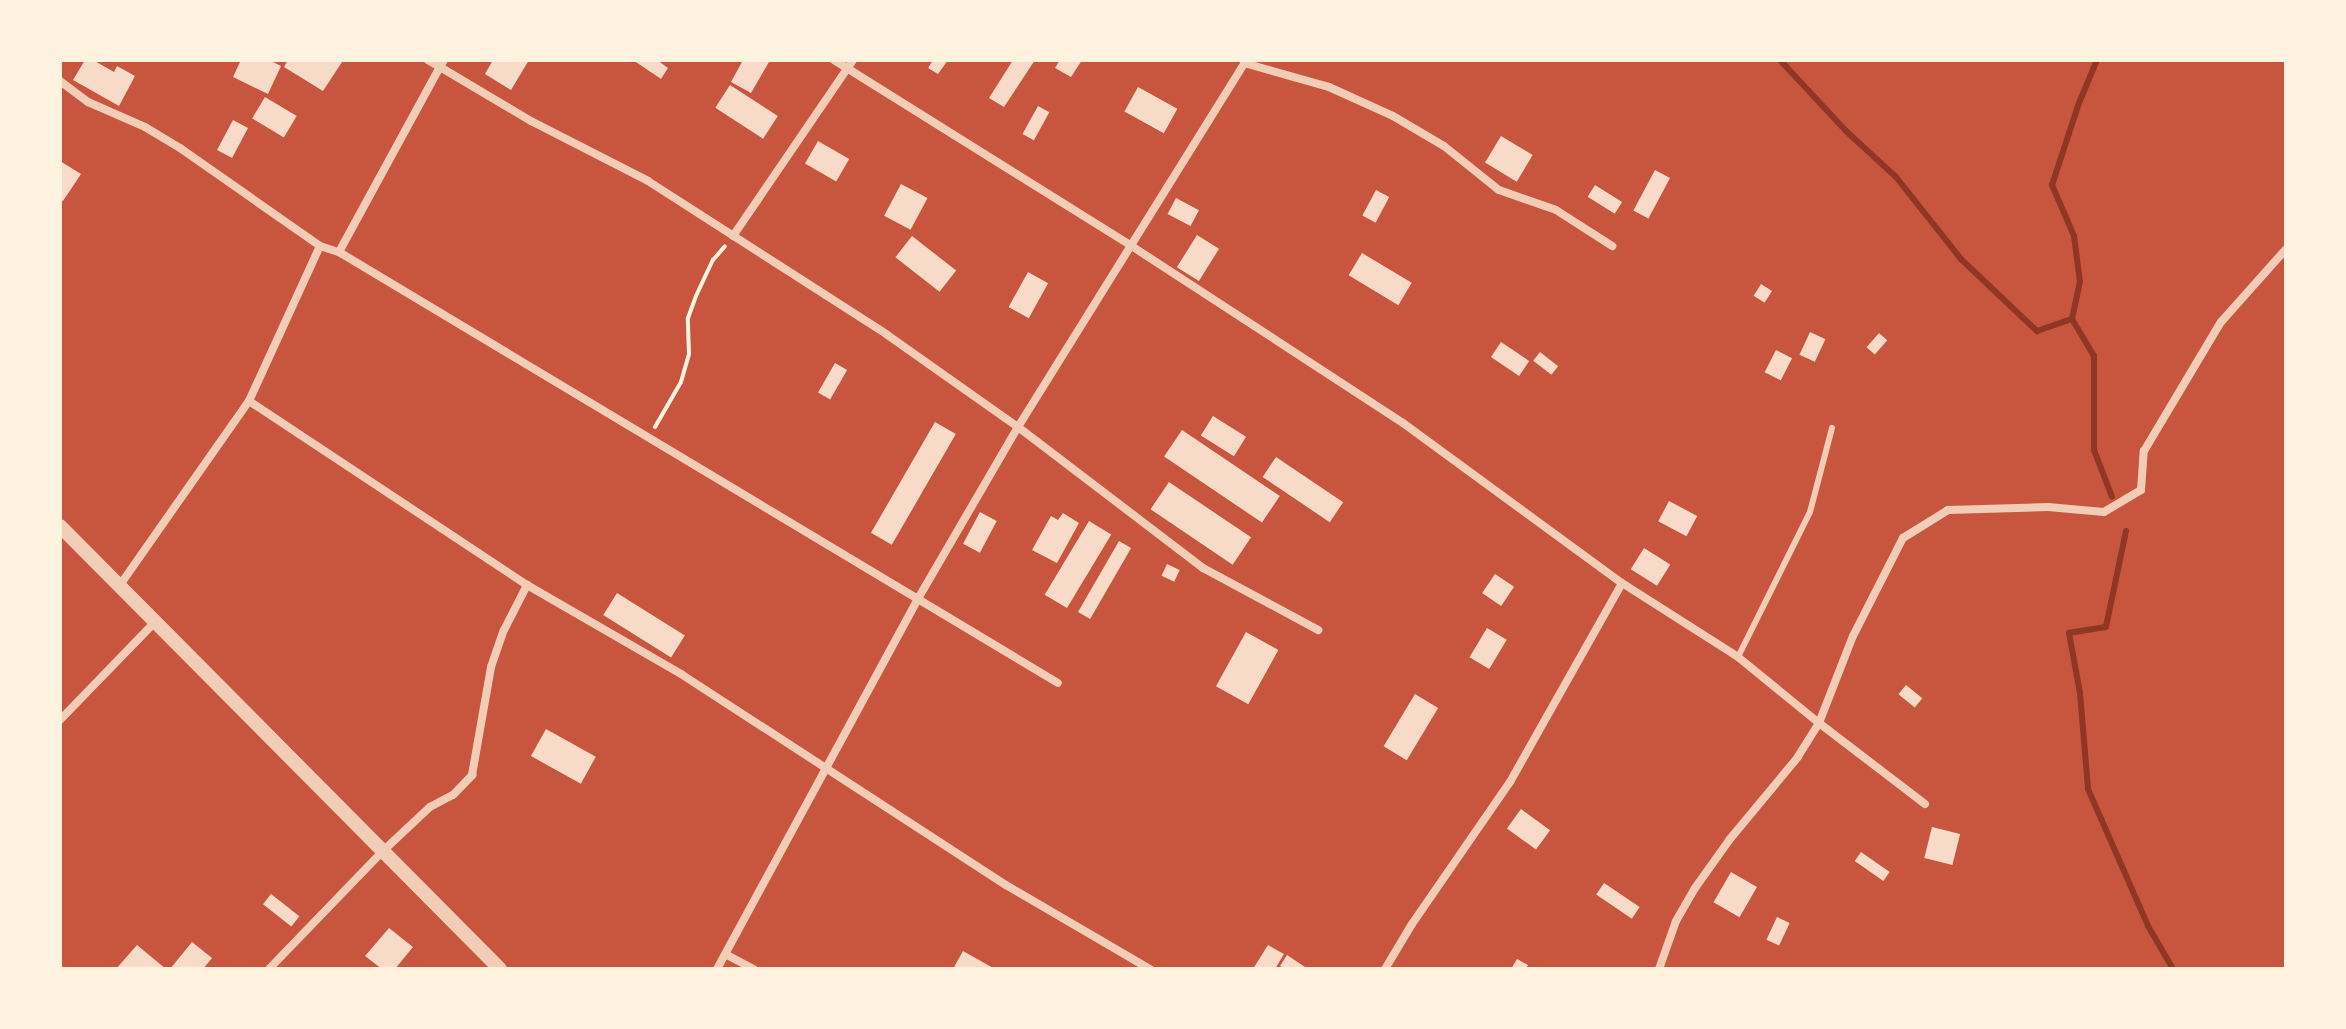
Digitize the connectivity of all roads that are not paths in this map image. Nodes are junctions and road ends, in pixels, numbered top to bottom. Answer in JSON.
{"nodes":[{"id":1,"x":428,"y":60,"type":"edge"},
{"id":2,"x":834,"y":60,"type":"edge"},
{"id":3,"x":853,"y":60,"type":"edge"},
{"id":4,"x":1245,"y":62,"type":"edge"},
{"id":5,"x":442,"y":63,"type":"edge"},
{"id":6,"x":849,"y":69,"type":"junction"},
{"id":7,"x":60,"y":81,"type":"edge"},
{"id":8,"x":733,"y":236,"type":"junction"},
{"id":9,"x":1130,"y":245,"type":"junction"},
{"id":10,"x":320,"y":246,"type":"junction"},
{"id":11,"x":1612,"y":246,"type":"dead end"},
{"id":12,"x":2286,"y":249,"type":"edge"},
{"id":13,"x":339,"y":252,"type":"junction"},
{"id":14,"x":249,"y":401,"type":"junction"},
{"id":15,"x":1018,"y":427,"type":"junction"},
{"id":16,"x":1832,"y":428,"type":"dead end"},
{"id":17,"x":60,"y":526,"type":"edge"},
{"id":18,"x":1622,"y":583,"type":"junction"},
{"id":19,"x":120,"y":585,"type":"junction"},
{"id":20,"x":527,"y":585,"type":"junction"},
{"id":21,"x":919,"y":597,"type":"junction"},
{"id":22,"x":157,"y":620,"type":"junction"},
{"id":23,"x":1318,"y":630,"type":"dead end"},
{"id":24,"x":1738,"y":657,"type":"junction"},
{"id":25,"x":1058,"y":683,"type":"dead end"},
{"id":26,"x":60,"y":720,"type":"edge"},
{"id":27,"x":1819,"y":723,"type":"junction"},
{"id":28,"x":828,"y":768,"type":"junction"},
{"id":29,"x":1925,"y":804,"type":"dead end"},
{"id":30,"x":384,"y":850,"type":"junction"},
{"id":31,"x":727,"y":955,"type":"junction"},
{"id":32,"x":269,"y":969,"type":"edge"},
{"id":33,"x":500,"y":969,"type":"edge"},
{"id":34,"x":717,"y":969,"type":"edge"},
{"id":35,"x":753,"y":969,"type":"edge"},
{"id":36,"x":1150,"y":969,"type":"edge"},
{"id":37,"x":1385,"y":969,"type":"edge"},
{"id":38,"x":1659,"y":969,"type":"edge"}],
"edges":[{"from":1,"to":5,"type":"street"},
{"from":2,"to":6,"type":"street"},
{"from":3,"to":6,"type":"street"},
{"from":4,"to":9,"type":"street"},
{"from":4,"to":11,"type":"street"},
{"from":5,"to":8,"type":"street"},
{"from":5,"to":13,"type":"street"},
{"from":6,"to":8,"type":"street"},
{"from":6,"to":9,"type":"street"},
{"from":7,"to":10,"type":"street"},
{"from":8,"to":15,"type":"street"},
{"from":9,"to":15,"type":"street"},
{"from":9,"to":18,"type":"street"},
{"from":10,"to":13,"type":"street"},
{"from":10,"to":14,"type":"street"},
{"from":12,"to":27,"type":"street"},
{"from":13,"to":21,"type":"street"},
{"from":14,"to":19,"type":"street"},
{"from":14,"to":20,"type":"street"},
{"from":15,"to":21,"type":"street"},
{"from":15,"to":23,"type":"street"},
{"from":16,"to":24,"type":"lane"},
{"from":17,"to":19,"type":"street"},
{"from":18,"to":24,"type":"street"},
{"from":18,"to":37,"type":"street"},
{"from":19,"to":22,"type":"street"},
{"from":20,"to":28,"type":"street"},
{"from":20,"to":30,"type":"street"},
{"from":21,"to":25,"type":"street"},
{"from":21,"to":28,"type":"street"},
{"from":22,"to":26,"type":"street"},
{"from":22,"to":30,"type":"street"},
{"from":24,"to":27,"type":"street"},
{"from":27,"to":29,"type":"street"},
{"from":27,"to":38,"type":"street"},
{"from":28,"to":31,"type":"street"},
{"from":28,"to":36,"type":"street"},
{"from":30,"to":32,"type":"street"},
{"from":30,"to":33,"type":"street"},
{"from":31,"to":34,"type":"street"},
{"from":31,"to":35,"type":"street"}]}
